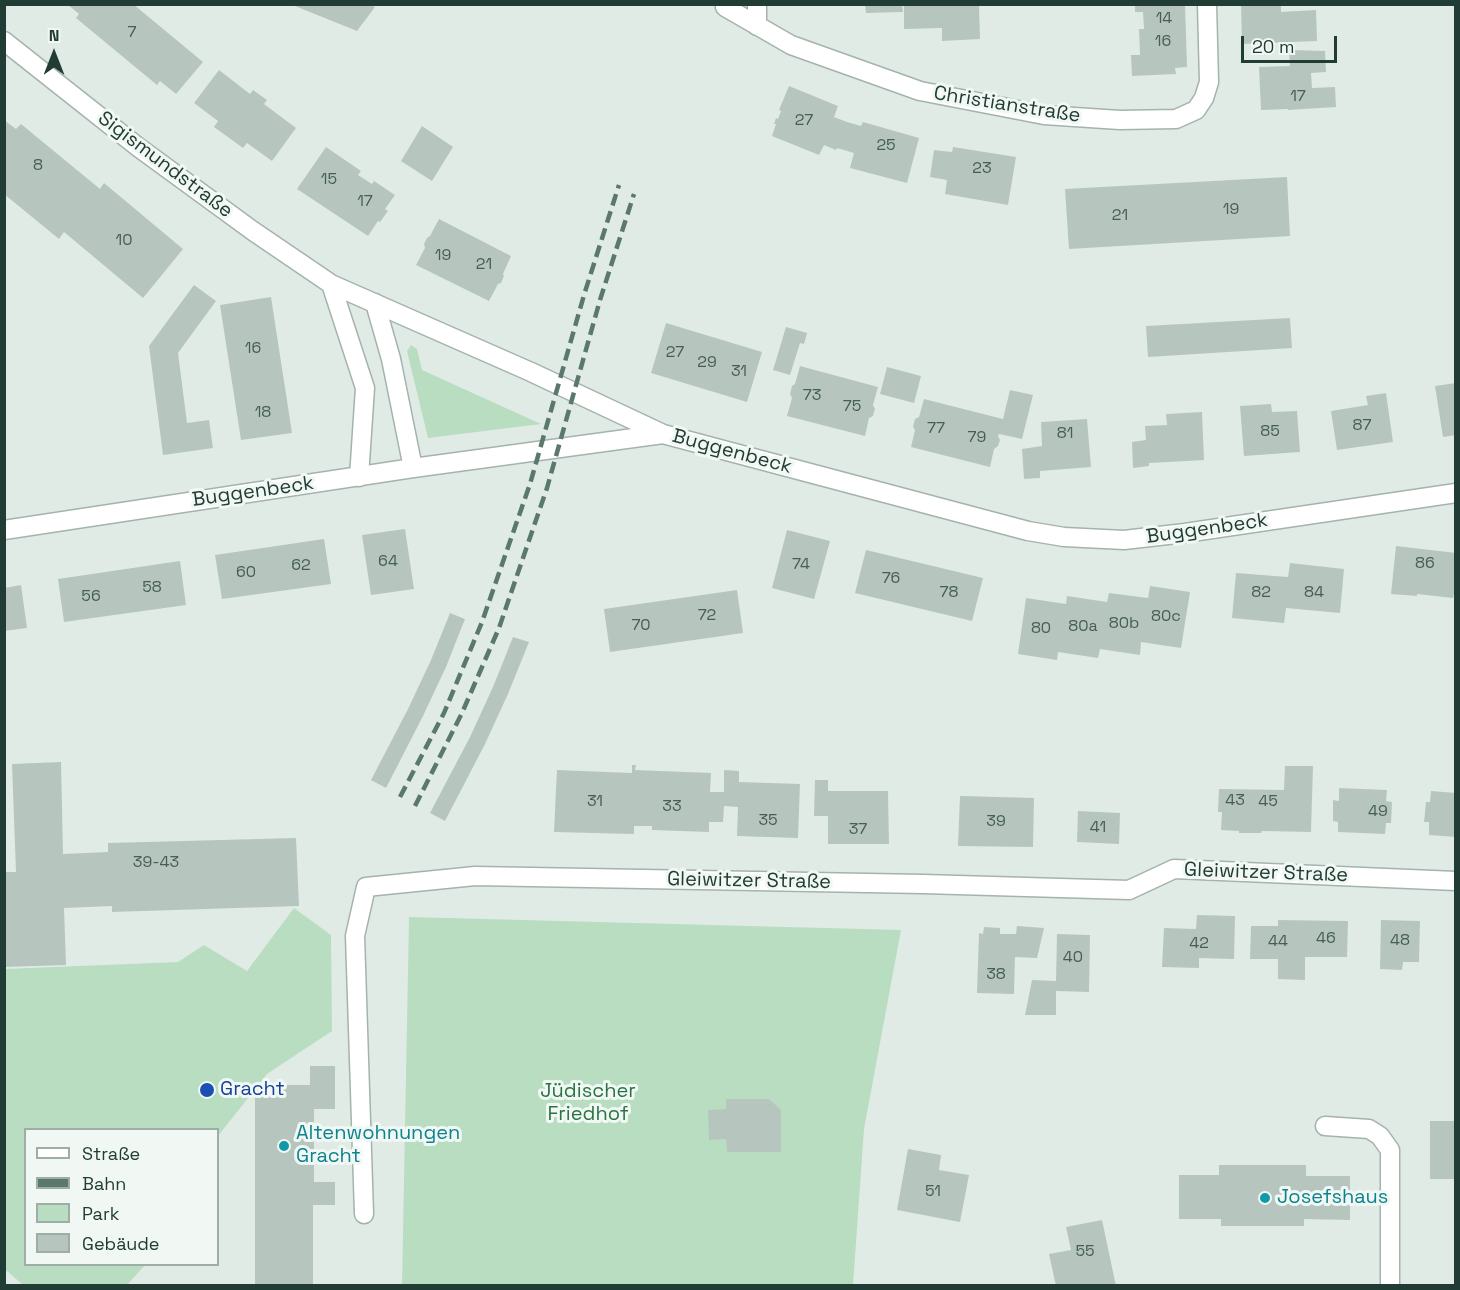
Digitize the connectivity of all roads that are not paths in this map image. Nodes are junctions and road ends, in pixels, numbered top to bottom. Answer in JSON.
{"nodes":[{"id":1,"x":757,"y":4,"type":"edge"},
{"id":2,"x":1207,"y":4,"type":"edge"},
{"id":3,"x":725,"y":8,"type":"dead end"},
{"id":4,"x":757,"y":26,"type":"junction"},
{"id":5,"x":4,"y":41,"type":"edge"},
{"id":6,"x":331,"y":284,"type":"junction"},
{"id":7,"x":375,"y":303,"type":"junction"},
{"id":8,"x":663,"y":434,"type":"junction"},
{"id":9,"x":413,"y":468,"type":"junction"},
{"id":10,"x":359,"y":477,"type":"junction"},
{"id":11,"x":1455,"y":493,"type":"edge"},
{"id":12,"x":4,"y":530,"type":"edge"},
{"id":13,"x":1455,"y":881,"type":"edge"},
{"id":14,"x":1325,"y":1126,"type":"dead end"},
{"id":15,"x":364,"y":1214,"type":"dead end"},
{"id":16,"x":1390,"y":1286,"type":"edge"}],
"edges":[{"from":1,"to":4,"type":"street"},
{"from":2,"to":4,"type":"street","name":"Christianstraße"},
{"from":3,"to":4,"type":"street","name":"Christianstraße"},
{"from":5,"to":6,"type":"street","name":"Sigismundstraße"},
{"from":6,"to":7,"type":"street","name":"Sigismundstraße"},
{"from":6,"to":10,"type":"street"},
{"from":7,"to":8,"type":"street","name":"Sigismundstraße"},
{"from":7,"to":9,"type":"street"},
{"from":8,"to":9,"type":"street","name":"Buggenbeck"},
{"from":8,"to":11,"type":"street","name":"Buggenbeck"},
{"from":9,"to":10,"type":"street","name":"Buggenbeck"},
{"from":10,"to":12,"type":"street","name":"Buggenbeck"},
{"from":13,"to":15,"type":"street","name":"Gleiwitzer Straße"},
{"from":14,"to":16,"type":"street"}]}
